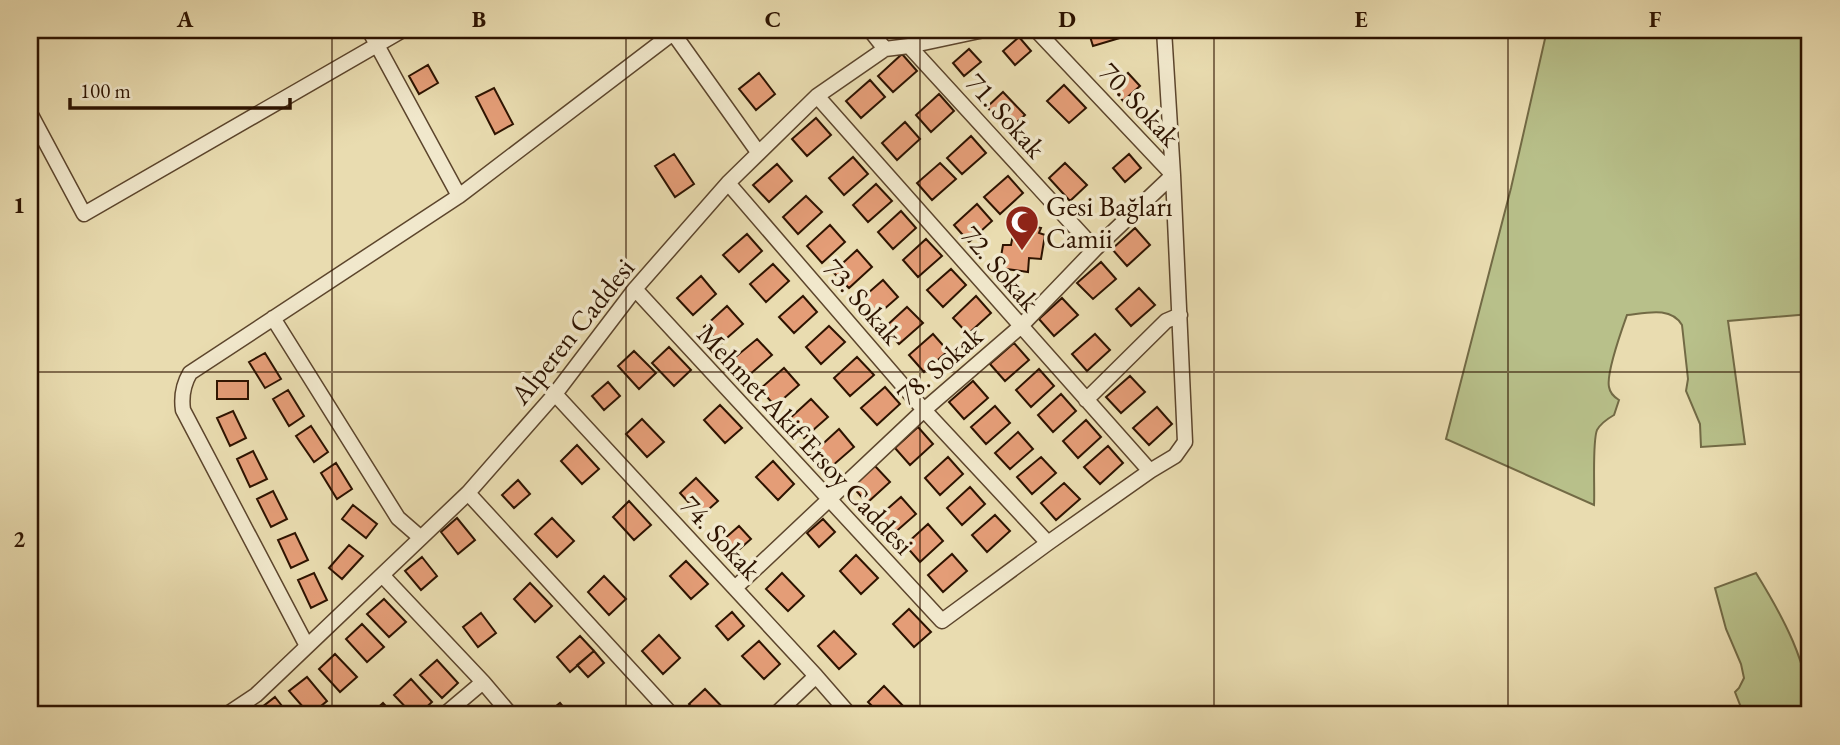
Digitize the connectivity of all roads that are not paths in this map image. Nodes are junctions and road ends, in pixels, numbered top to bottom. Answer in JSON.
{"nodes":[{"id":1,"x":369,"y":30,"type":"edge"},
{"id":2,"x":403,"y":30,"type":"edge"},
{"id":3,"x":870,"y":30,"type":"edge"},
{"id":4,"x":984,"y":30,"type":"edge"},
{"id":5,"x":1036,"y":30,"type":"edge"},
{"id":6,"x":1164,"y":30,"type":"edge"},
{"id":7,"x":672,"y":31,"type":"edge"},
{"id":8,"x":377,"y":45,"type":"junction"},
{"id":9,"x":909,"y":46,"type":"junction"},
{"id":10,"x":885,"y":49,"type":"junction"},
{"id":11,"x":817,"y":96,"type":"junction"},
{"id":12,"x":30,"y":113,"type":"edge"},
{"id":13,"x":758,"y":152,"type":"junction"},
{"id":14,"x":1173,"y":175,"type":"junction"},
{"id":15,"x":728,"y":183,"type":"junction"},
{"id":16,"x":458,"y":195,"type":"junction"},
{"id":17,"x":1095,"y":249,"type":"junction"},
{"id":18,"x":635,"y":289,"type":"junction"},
{"id":19,"x":1180,"y":315,"type":"junction"},
{"id":20,"x":273,"y":318,"type":"junction"},
{"id":21,"x":1020,"y":327,"type":"junction"},
{"id":22,"x":555,"y":394,"type":"junction"},
{"id":23,"x":1086,"y":400,"type":"junction"},
{"id":24,"x":924,"y":410,"type":"junction"},
{"id":25,"x":1150,"y":471,"type":"junction"},
{"id":26,"x":468,"y":493,"type":"junction"},
{"id":27,"x":828,"y":500,"type":"junction"},
{"id":28,"x":421,"y":538,"type":"junction"},
{"id":29,"x":1048,"y":543,"type":"junction"},
{"id":30,"x":382,"y":575,"type":"junction"},
{"id":31,"x":734,"y":588,"type":"junction"},
{"id":32,"x":307,"y":646,"type":"junction"},
{"id":33,"x":816,"y":676,"type":"junction"},
{"id":34,"x":482,"y":682,"type":"junction"},
{"id":35,"x":226,"y":715,"type":"edge"},
{"id":36,"x":444,"y":715,"type":"edge"},
{"id":37,"x":511,"y":715,"type":"edge"},
{"id":38,"x":672,"y":715,"type":"edge"},
{"id":39,"x":775,"y":715,"type":"edge"},
{"id":40,"x":850,"y":715,"type":"edge"}],
"edges":[{"from":1,"to":8,"type":"street"},
{"from":2,"to":8,"type":"street"},
{"from":3,"to":10,"type":"street"},
{"from":4,"to":9,"type":"street","name":"Alperen Caddesi"},
{"from":5,"to":14,"type":"street","name":"70. Sokak"},
{"from":6,"to":14,"type":"street"},
{"from":7,"to":13,"type":"street"},
{"from":7,"to":16,"type":"street"},
{"from":8,"to":12,"type":"street"},
{"from":8,"to":16,"type":"street"},
{"from":9,"to":10,"type":"street","name":"Alperen Caddesi"},
{"from":9,"to":17,"type":"street","name":"71. Sokak"},
{"from":10,"to":11,"type":"street","name":"Alperen Caddesi"},
{"from":11,"to":13,"type":"street","name":"Alperen Caddesi"},
{"from":11,"to":21,"type":"street","name":"72. Sokak"},
{"from":13,"to":15,"type":"street","name":"Alperen Caddesi"},
{"from":14,"to":17,"type":"street","name":"78. Sokak"},
{"from":14,"to":19,"type":"street","name":"70. Sokak"},
{"from":15,"to":18,"type":"street","name":"Alperen Caddesi"},
{"from":15,"to":24,"type":"street","name":"73. Sokak"},
{"from":16,"to":20,"type":"street"},
{"from":17,"to":21,"type":"street","name":"78. Sokak"},
{"from":18,"to":22,"type":"street","name":"Alperen Caddesi"},
{"from":18,"to":27,"type":"street","name":"Mehmet Akif Ersoy Caddesi"},
{"from":19,"to":23,"type":"street"},
{"from":19,"to":25,"type":"street","name":"70. Sokak"},
{"from":20,"to":28,"type":"street"},
{"from":20,"to":32,"type":"street"},
{"from":21,"to":23,"type":"street","name":"72. Sokak"},
{"from":21,"to":24,"type":"street","name":"78. Sokak"},
{"from":22,"to":26,"type":"street","name":"Alperen Caddesi"},
{"from":22,"to":31,"type":"street","name":"74. Sokak"},
{"from":23,"to":25,"type":"street","name":"72. Sokak"},
{"from":24,"to":27,"type":"street","name":"78. Sokak"},
{"from":24,"to":29,"type":"street","name":"73. Sokak"},
{"from":25,"to":29,"type":"street"},
{"from":26,"to":28,"type":"street","name":"Alperen Caddesi"},
{"from":26,"to":38,"type":"street"},
{"from":27,"to":29,"type":"street","name":"Mehmet Akif Ersoy Caddesi"},
{"from":27,"to":31,"type":"street","name":"78. Sokak"},
{"from":28,"to":30,"type":"street","name":"Alperen Caddesi"},
{"from":30,"to":32,"type":"street","name":"Alperen Caddesi"},
{"from":30,"to":34,"type":"street"},
{"from":31,"to":33,"type":"street","name":"74. Sokak"},
{"from":32,"to":35,"type":"street","name":"Alperen Caddesi"},
{"from":33,"to":39,"type":"street"},
{"from":33,"to":40,"type":"street","name":"74. Sokak"},
{"from":34,"to":36,"type":"street"},
{"from":34,"to":37,"type":"street"}]}
